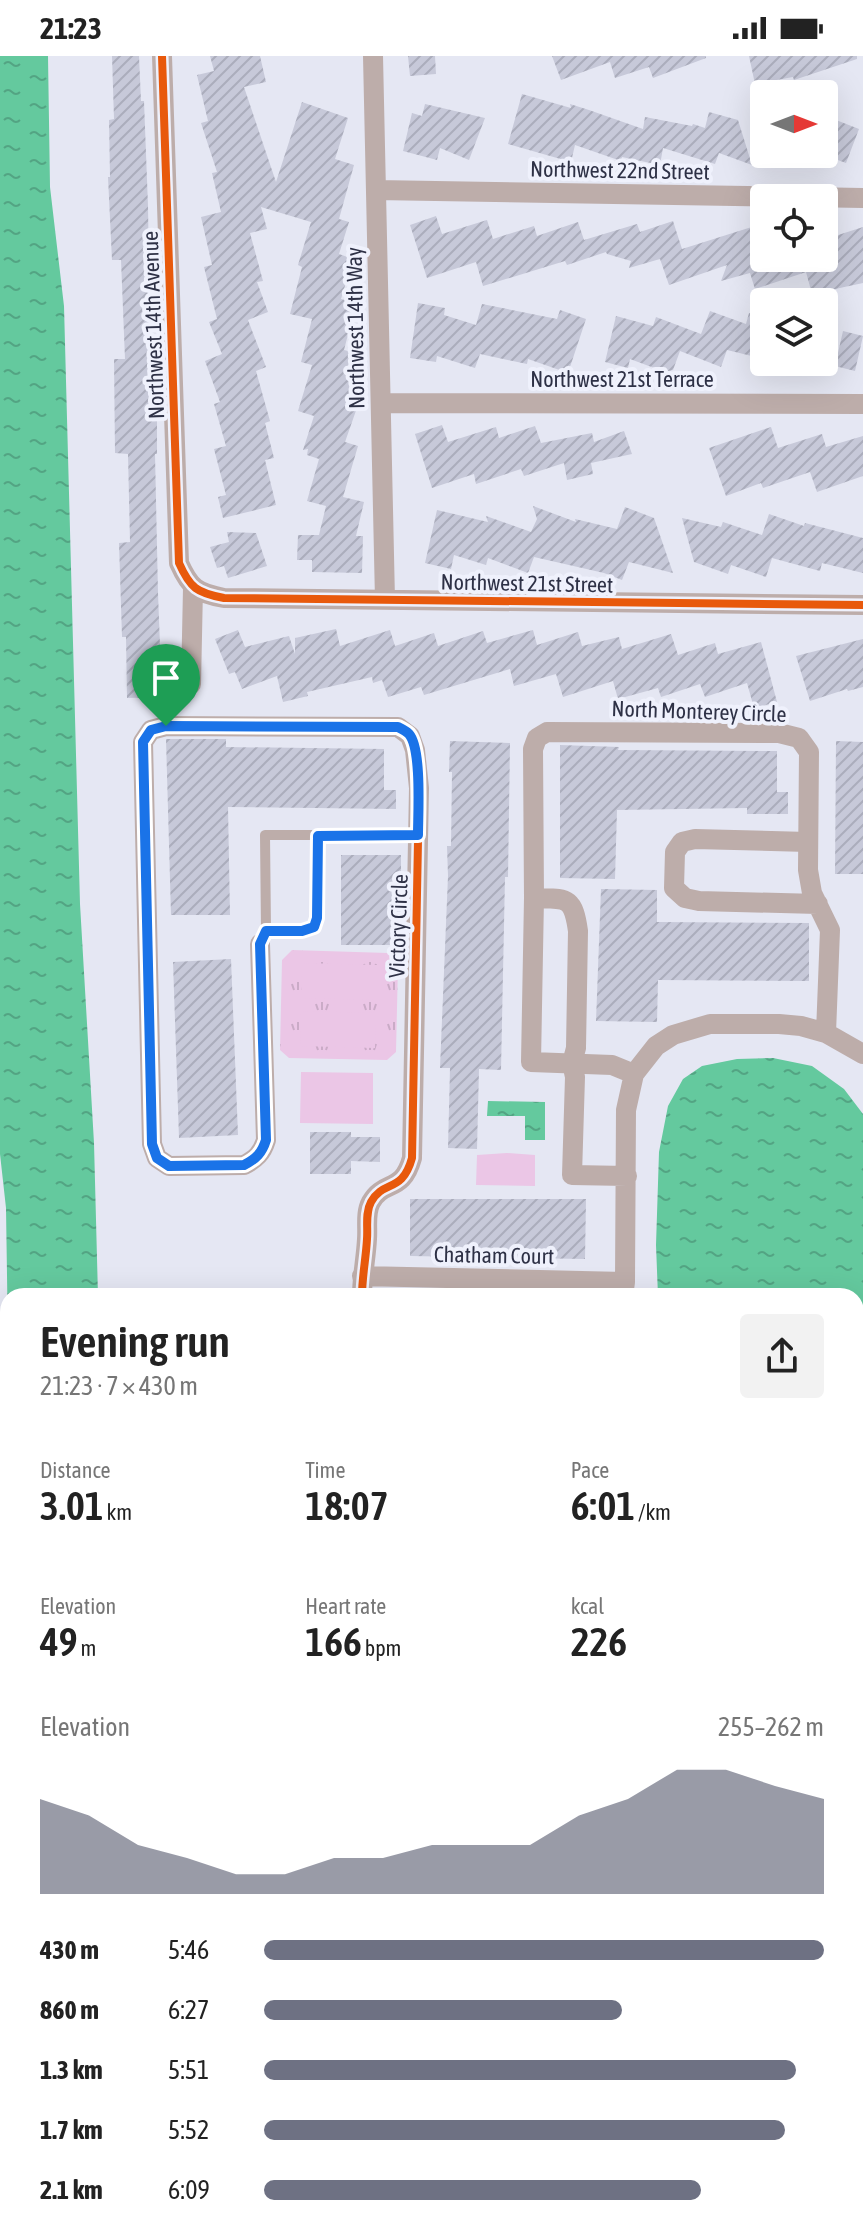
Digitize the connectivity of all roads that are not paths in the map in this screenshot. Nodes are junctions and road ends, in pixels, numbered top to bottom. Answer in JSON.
{"nodes":[{"id":1,"x":162,"y":56,"type":"edge"},
{"id":2,"x":373,"y":56,"type":"edge"},
{"id":3,"x":376,"y":190,"type":"junction"},
{"id":4,"x":863,"y":198,"type":"edge"},
{"id":5,"x":381,"y":403,"type":"junction"},
{"id":6,"x":863,"y":404,"type":"edge"},
{"id":7,"x":193,"y":588,"type":"junction"},
{"id":8,"x":385,"y":600,"type":"junction"},
{"id":9,"x":863,"y":605,"type":"edge"},
{"id":10,"x":191,"y":684,"type":"dead end"},
{"id":11,"x":418,"y":835,"type":"junction"},
{"id":12,"x":318,"y":836,"type":"junction"},
{"id":13,"x":808,"y":842,"type":"junction"},
{"id":14,"x":534,"y":898,"type":"junction"},
{"id":15,"x":818,"y":904,"type":"junction"},
{"id":16,"x":263,"y":938,"type":"junction"},
{"id":17,"x":826,"y":1033,"type":"junction"},
{"id":18,"x":863,"y":1054,"type":"edge"},
{"id":19,"x":572,"y":1063,"type":"junction"},
{"id":20,"x":634,"y":1074,"type":"junction"},
{"id":21,"x":627,"y":1176,"type":"junction"},
{"id":22,"x":362,"y":1286,"type":"edge"},
{"id":23,"x":537,"y":1288,"type":"edge"},
{"id":24,"x":624,"y":1288,"type":"edge"}],
"edges":[{"from":1,"to":7,"type":"street","name":"Northwest 14th Avenue"},
{"from":2,"to":3,"type":"street","name":"Northwest 14th Way"},
{"from":3,"to":4,"type":"street","name":"Northwest 22nd Street"},
{"from":3,"to":5,"type":"street","name":"Northwest 14th Way"},
{"from":5,"to":6,"type":"street","name":"Northwest 21st Terrace"},
{"from":5,"to":8,"type":"street","name":"Northwest 14th Way"},
{"from":7,"to":8,"type":"street","name":"Northwest 21st Street"},
{"from":7,"to":10,"type":"street"},
{"from":8,"to":9,"type":"street","name":"Northwest 21st Street"},
{"from":11,"to":12,"type":"lane"},
{"from":11,"to":16,"type":"street","name":"Victory Circle"},
{"from":11,"to":22,"type":"street","name":"Victory Circle"},
{"from":12,"to":16,"type":"lane"},
{"from":12,"to":16,"type":"lane"},
{"from":13,"to":14,"type":"street","name":"North Monterey Circle"},
{"from":13,"to":15,"type":"street","name":"North Monterey Circle"},
{"from":13,"to":15,"type":"street"},
{"from":14,"to":19,"type":"street"},
{"from":14,"to":19,"type":"street"},
{"from":15,"to":17,"type":"street","name":"North Monterey Circle"},
{"from":17,"to":18,"type":"street"},
{"from":17,"to":20,"type":"street"},
{"from":19,"to":20,"type":"street"},
{"from":19,"to":21,"type":"street"},
{"from":20,"to":21,"type":"street"},
{"from":21,"to":24,"type":"street"},
{"from":22,"to":23,"type":"street","name":"Chatham Court"}]}
